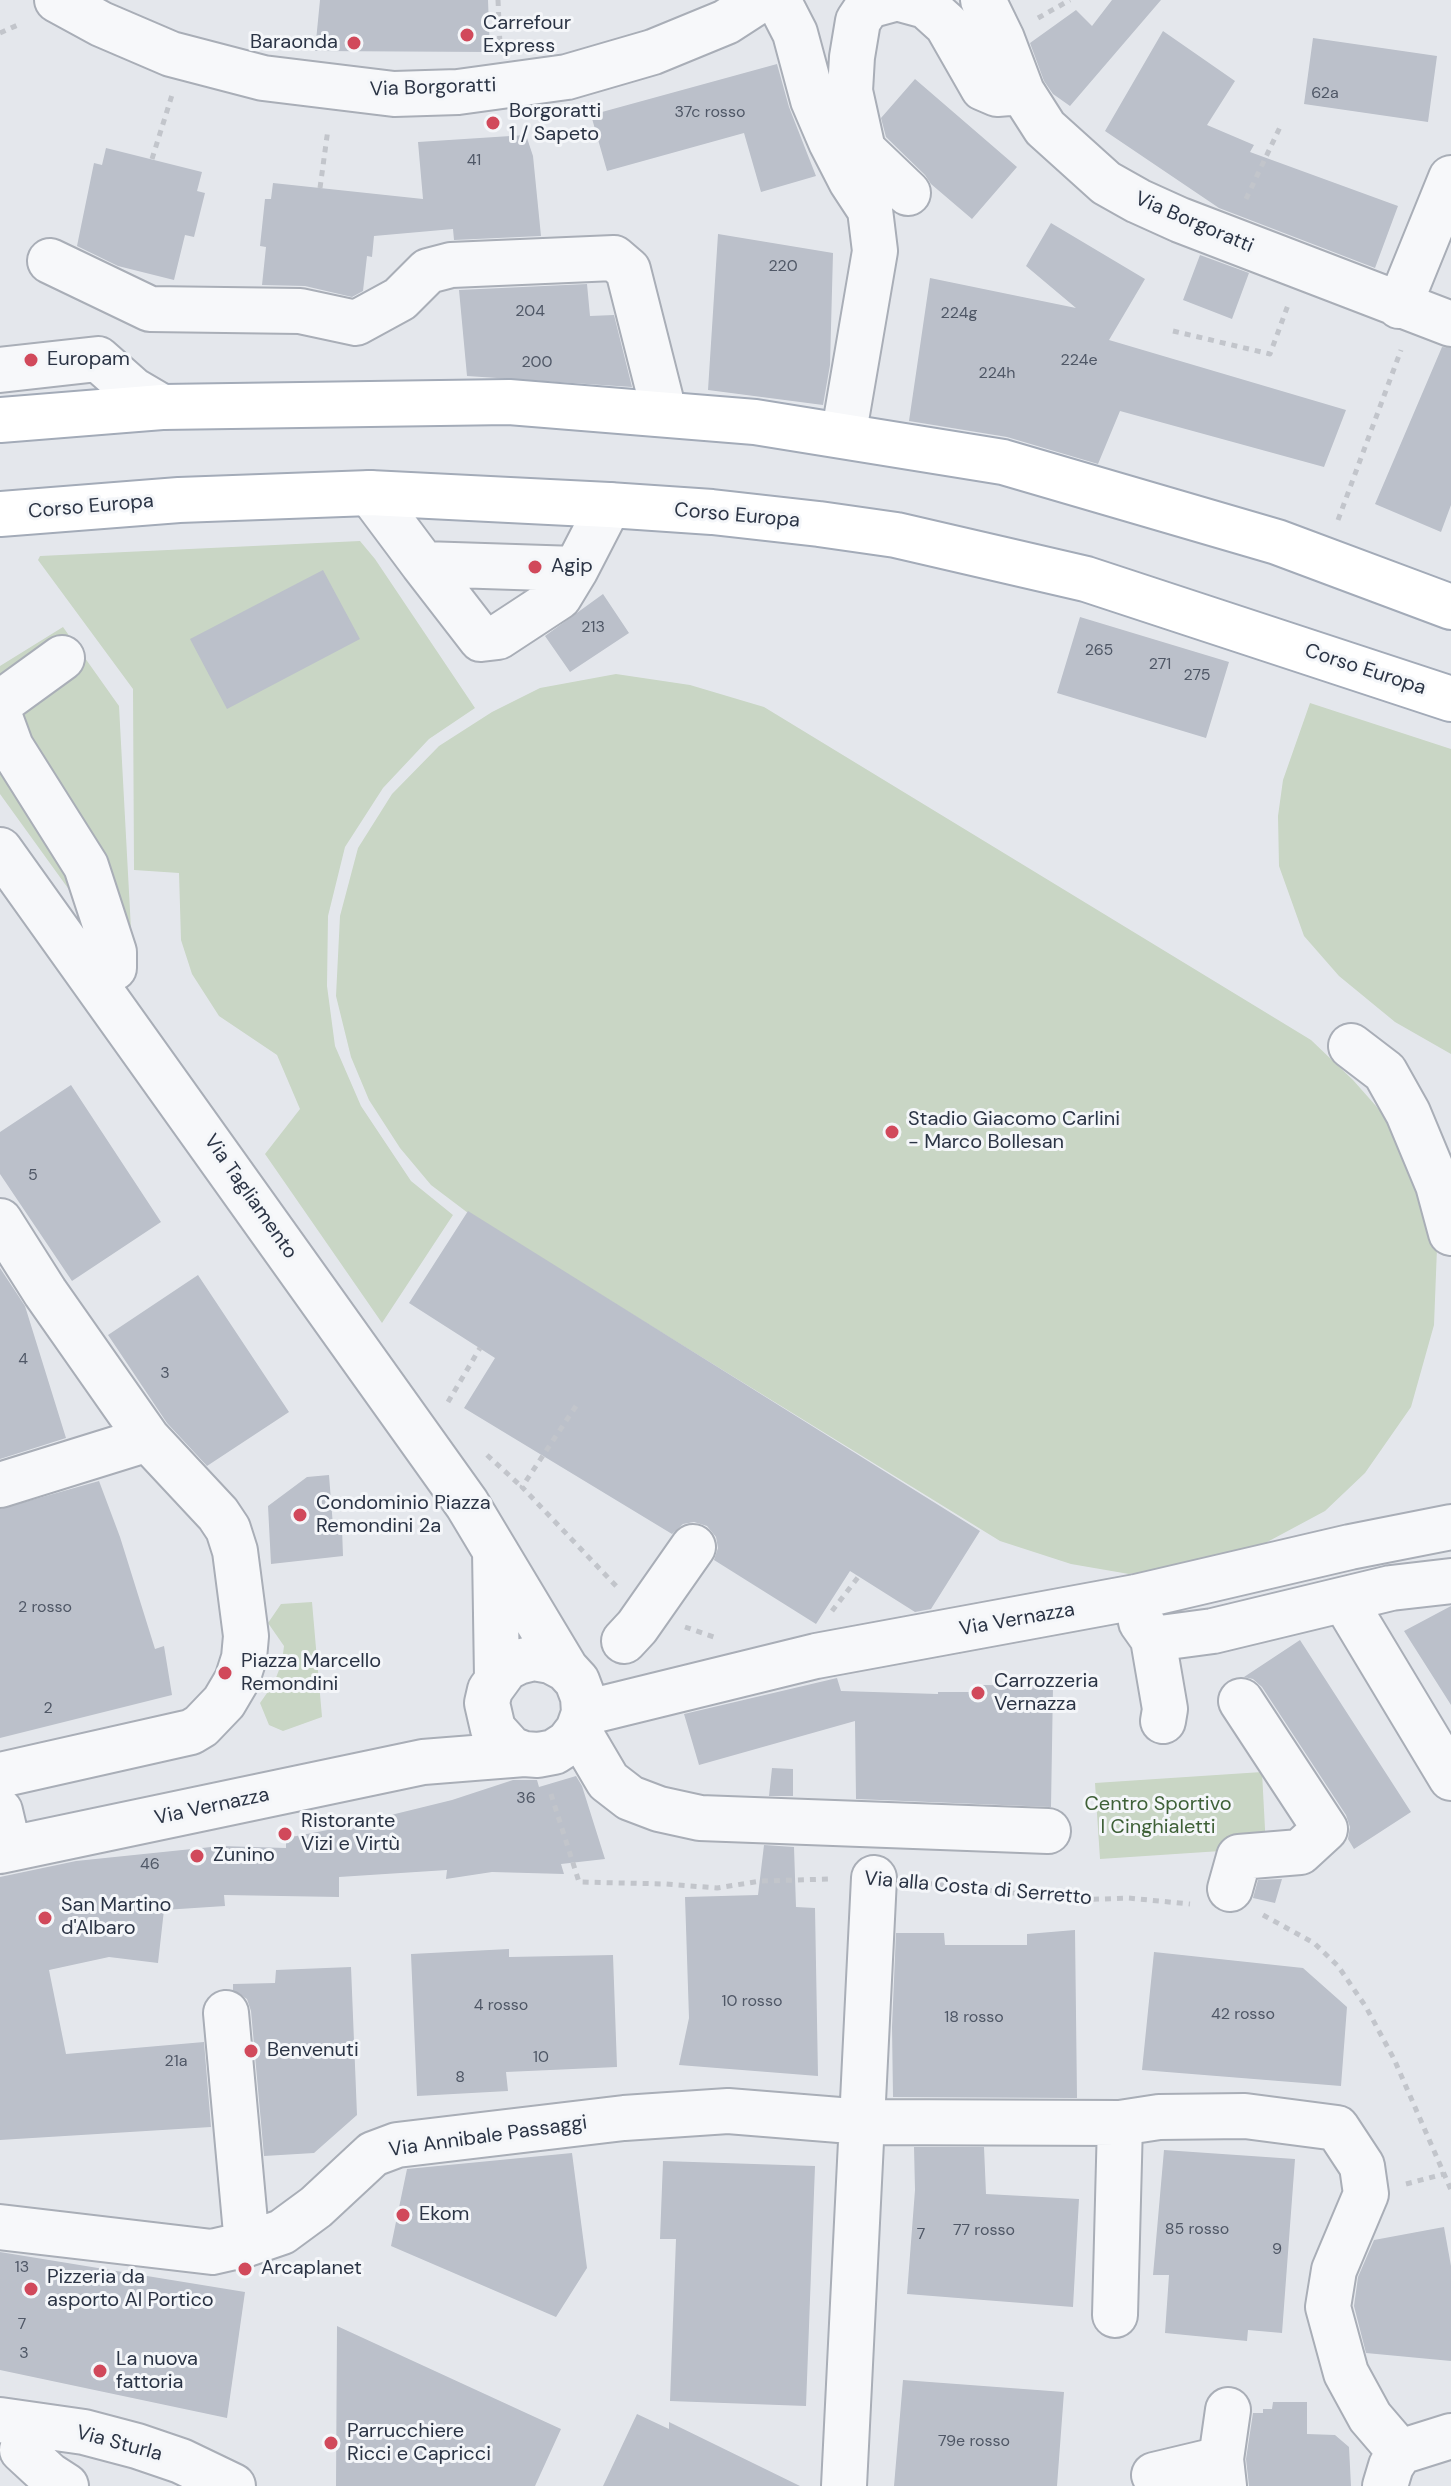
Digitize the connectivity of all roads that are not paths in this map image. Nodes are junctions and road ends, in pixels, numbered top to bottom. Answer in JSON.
{"nodes":[{"id":1,"x":57,"y":0,"type":"edge"},
{"id":2,"x":760,"y":0,"type":"edge"},
{"id":3,"x":778,"y":0,"type":"edge"},
{"id":4,"x":890,"y":0,"type":"edge"},
{"id":5,"x":904,"y":0,"type":"edge"},
{"id":6,"x":983,"y":0,"type":"edge"},
{"id":7,"x":1022,"y":92,"type":"junction"},
{"id":8,"x":1451,"y":178,"type":"edge"},
{"id":9,"x":889,"y":201,"type":"junction"},
{"id":10,"x":50,"y":261,"type":"dead end"},
{"id":11,"x":1451,"y":324,"type":"edge"},
{"id":12,"x":1400,"y":326,"type":"junction"},
{"id":13,"x":0,"y":370,"type":"edge"},
{"id":14,"x":162,"y":407,"type":"junction"},
{"id":15,"x":664,"y":412,"type":"junction"},
{"id":16,"x":0,"y":420,"type":"edge"},
{"id":17,"x":846,"y":434,"type":"junction"},
{"id":18,"x":370,"y":493,"type":"junction"},
{"id":19,"x":609,"y":505,"type":"junction"},
{"id":20,"x":0,"y":514,"type":"edge"},
{"id":21,"x":423,"y":564,"type":"junction"},
{"id":22,"x":576,"y":569,"type":"junction"},
{"id":23,"x":1451,"y":607,"type":"edge"},
{"id":24,"x":62,"y":658,"type":"dead end"},
{"id":25,"x":1451,"y":699,"type":"edge"},
{"id":26,"x":0,"y":703,"type":"edge"},
{"id":27,"x":0,"y":717,"type":"edge"},
{"id":28,"x":0,"y":850,"type":"edge"},
{"id":29,"x":114,"y":968,"type":"dead end"},
{"id":30,"x":1351,"y":1046,"type":"dead end"},
{"id":31,"x":0,"y":1221,"type":"edge"},
{"id":32,"x":1451,"y":1233,"type":"edge"},
{"id":33,"x":148,"y":1439,"type":"junction"},
{"id":34,"x":0,"y":1485,"type":"edge"},
{"id":35,"x":1451,"y":1527,"type":"edge"},
{"id":36,"x":693,"y":1547,"type":"dead end"},
{"id":37,"x":495,"y":1549,"type":"junction"},
{"id":38,"x":1451,"y":1581,"type":"edge"},
{"id":39,"x":1136,"y":1597,"type":"junction"},
{"id":40,"x":1344,"y":1600,"type":"junction"},
{"id":41,"x":1153,"y":1639,"type":"junction"},
{"id":42,"x":624,"y":1641,"type":"dead end"},
{"id":43,"x":566,"y":1669,"type":"junction"},
{"id":44,"x":493,"y":1698,"type":"junction"},
{"id":45,"x":1241,"y":1701,"type":"dead end"},
{"id":46,"x":1163,"y":1721,"type":"dead end"},
{"id":47,"x":581,"y":1722,"type":"junction"},
{"id":48,"x":531,"y":1754,"type":"junction"},
{"id":49,"x":423,"y":1762,"type":"junction"},
{"id":50,"x":0,"y":1775,"type":"edge"},
{"id":51,"x":1451,"y":1778,"type":"edge"},
{"id":52,"x":1048,"y":1831,"type":"dead end"},
{"id":53,"x":3,"y":1837,"type":"edge"},
{"id":54,"x":874,"y":1878,"type":"road end"},
{"id":55,"x":1227,"y":1898,"type":"road end"},
{"id":56,"x":226,"y":2013,"type":"dead end"},
{"id":57,"x":864,"y":2122,"type":"junction"},
{"id":58,"x":1120,"y":2123,"type":"junction"},
{"id":59,"x":0,"y":2227,"type":"edge"},
{"id":60,"x":247,"y":2244,"type":"junction"},
{"id":61,"x":1115,"y":2315,"type":"dead end"},
{"id":62,"x":1228,"y":2410,"type":"dead end"},
{"id":63,"x":11,"y":2435,"type":"edge"},
{"id":64,"x":1451,"y":2436,"type":"edge"},
{"id":65,"x":1392,"y":2469,"type":"edge"},
{"id":66,"x":1222,"y":2473,"type":"edge"},
{"id":67,"x":1154,"y":2475,"type":"dead end"},
{"id":68,"x":66,"y":2486,"type":"edge"},
{"id":69,"x":233,"y":2486,"type":"edge"},
{"id":70,"x":844,"y":2486,"type":"edge"}],
"edges":[{"from":1,"to":2,"type":"street","name":"Via Borgoratti"},
{"from":3,"to":9,"type":"street"},
{"from":4,"to":9,"type":"street"},
{"from":5,"to":7,"type":"street"},
{"from":6,"to":7,"type":"street","name":"Via Borgoratti"},
{"from":7,"to":12,"type":"street","name":"Via Borgoratti"},
{"from":8,"to":12,"type":"street"},
{"from":9,"to":17,"type":"street"},
{"from":10,"to":15,"type":"street"},
{"from":11,"to":12,"type":"street","name":"Via Borgoratti"},
{"from":13,"to":14,"type":"street"},
{"from":14,"to":15,"type":"main road"},
{"from":14,"to":16,"type":"main road"},
{"from":15,"to":17,"type":"main road"},
{"from":17,"to":23,"type":"main road"},
{"from":18,"to":19,"type":"main road","name":"Corso Europa"},
{"from":18,"to":20,"type":"main road","name":"Corso Europa"},
{"from":18,"to":21,"type":"street"},
{"from":19,"to":22,"type":"street"},
{"from":19,"to":25,"type":"main road","name":"Corso Europa"},
{"from":21,"to":22,"type":"street"},
{"from":21,"to":22,"type":"street"},
{"from":24,"to":26,"type":"street"},
{"from":27,"to":29,"type":"street"},
{"from":28,"to":37,"type":"street","name":"Via Tagliamento"},
{"from":30,"to":32,"type":"street"},
{"from":31,"to":33,"type":"street"},
{"from":33,"to":34,"type":"street"},
{"from":33,"to":50,"type":"street"},
{"from":35,"to":39,"type":"street","name":"Via Vernazza"},
{"from":36,"to":42,"type":"street"},
{"from":37,"to":43,"type":"street","name":"Via Tagliamento"},
{"from":37,"to":44,"type":"street"},
{"from":38,"to":40,"type":"street"},
{"from":39,"to":41,"type":"street"},
{"from":39,"to":47,"type":"street","name":"Via Vernazza"},
{"from":40,"to":41,"type":"street"},
{"from":40,"to":51,"type":"street"},
{"from":41,"to":46,"type":"street"},
{"from":43,"to":44,"type":"street","name":"Via Vernazza"},
{"from":43,"to":47,"type":"street"},
{"from":44,"to":48,"type":"street"},
{"from":44,"to":49,"type":"street","name":"Via Vernazza"},
{"from":45,"to":55,"type":"street"},
{"from":47,"to":48,"type":"street","name":"Via Vernazza"},
{"from":47,"to":52,"type":"street"},
{"from":48,"to":49,"type":"street","name":"Via Vernazza"},
{"from":49,"to":53,"type":"street","name":"Via Vernazza"},
{"from":54,"to":57,"type":"street"},
{"from":56,"to":60,"type":"street"},
{"from":57,"to":58,"type":"street","name":"Via Annibale Passaggi"},
{"from":57,"to":60,"type":"street","name":"Via Annibale Passaggi"},
{"from":57,"to":70,"type":"street"},
{"from":58,"to":61,"type":"street"},
{"from":58,"to":65,"type":"street","name":"Via Annibale Passaggi"},
{"from":59,"to":60,"type":"street","name":"Via Annibale Passaggi"},
{"from":62,"to":66,"type":"street"},
{"from":63,"to":68,"type":"street"},
{"from":63,"to":69,"type":"street","name":"Via Sturla"},
{"from":64,"to":65,"type":"street"},
{"from":66,"to":67,"type":"street"}]}
